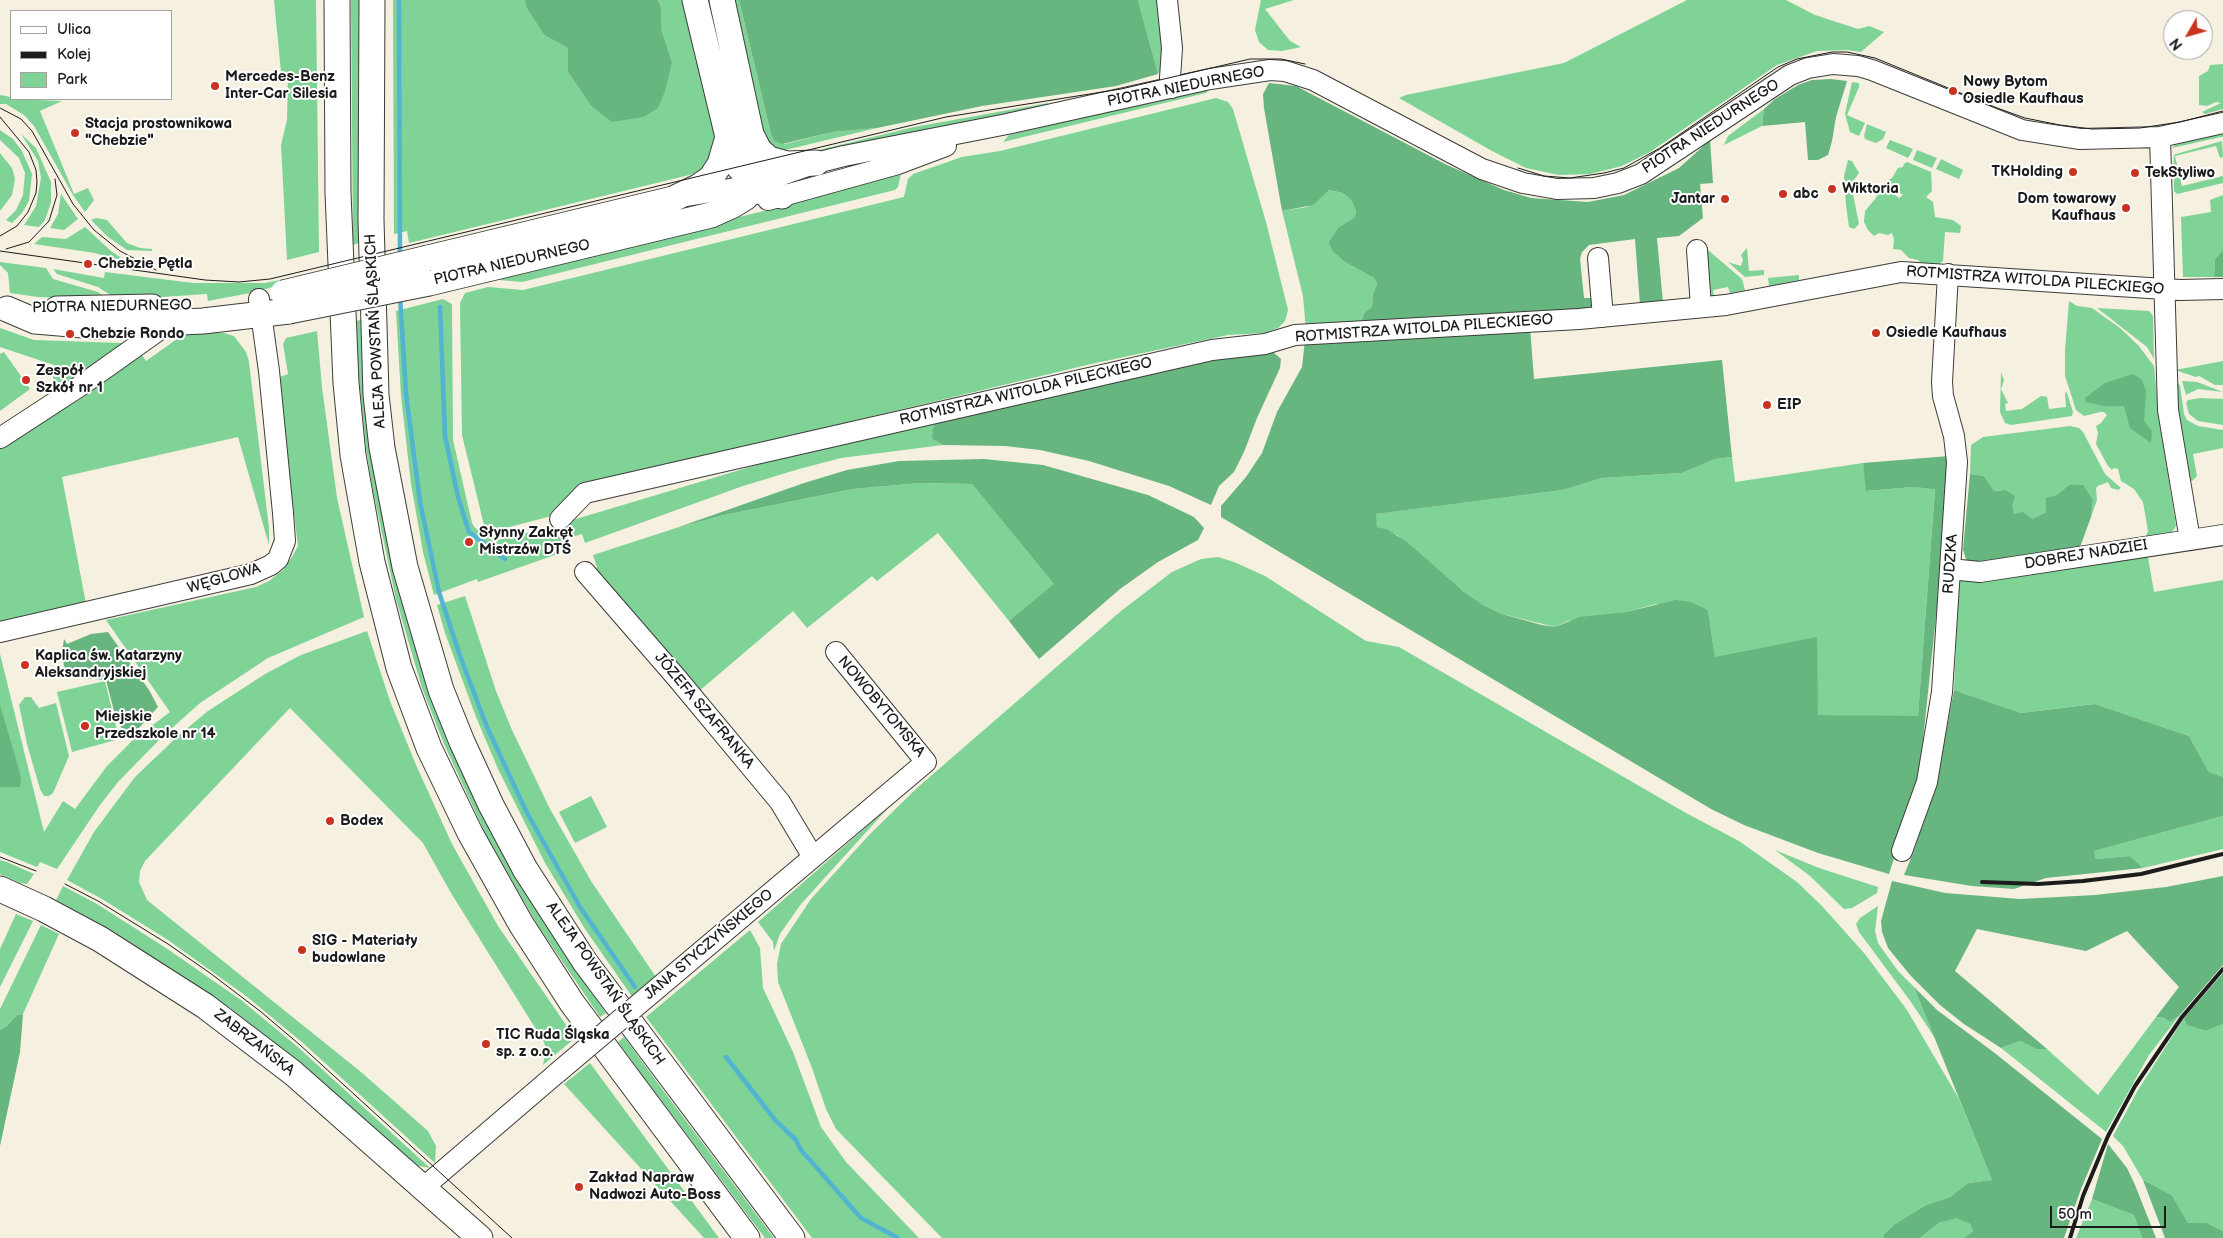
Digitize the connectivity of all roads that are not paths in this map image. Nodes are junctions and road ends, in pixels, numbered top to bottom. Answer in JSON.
{"nodes":[{"id":1,"x":337,"y":0,"type":"edge"},
{"id":2,"x":372,"y":0,"type":"edge"},
{"id":3,"x":695,"y":0,"type":"edge"},
{"id":4,"x":722,"y":0,"type":"edge"},
{"id":5,"x":1166,"y":0,"type":"edge"},
{"id":6,"x":1172,"y":88,"type":"junction"},
{"id":7,"x":2223,"y":123,"type":"edge"},
{"id":8,"x":1006,"y":124,"type":"junction"},
{"id":9,"x":739,"y":135,"type":"junction"},
{"id":10,"x":2160,"y":137,"type":"junction"},
{"id":11,"x":816,"y":163,"type":"junction"},
{"id":12,"x":753,"y":185,"type":"junction"},
{"id":13,"x":782,"y":196,"type":"junction"},
{"id":14,"x":673,"y":199,"type":"junction"},
{"id":15,"x":711,"y":215,"type":"junction"},
{"id":16,"x":1697,"y":250,"type":"dead end"},
{"id":17,"x":1598,"y":258,"type":"dead end"},
{"id":18,"x":428,"y":270,"type":"junction"},
{"id":19,"x":1948,"y":274,"type":"junction"},
{"id":20,"x":2163,"y":289,"type":"junction"},
{"id":21,"x":2223,"y":289,"type":"edge"},
{"id":22,"x":1701,"y":307,"type":"junction"},
{"id":23,"x":260,"y":308,"type":"junction"},
{"id":24,"x":3,"y":309,"type":"edge"},
{"id":25,"x":1603,"y":317,"type":"junction"},
{"id":26,"x":170,"y":323,"type":"junction"},
{"id":27,"x":0,"y":438,"type":"edge"},
{"id":28,"x":560,"y":519,"type":"dead end"},
{"id":29,"x":2223,"y":535,"type":"edge"},
{"id":30,"x":2190,"y":540,"type":"junction"},
{"id":31,"x":1950,"y":569,"type":"junction"},
{"id":32,"x":585,"y":572,"type":"dead end"},
{"id":33,"x":0,"y":632,"type":"edge"},
{"id":34,"x":836,"y":652,"type":"dead end"},
{"id":35,"x":926,"y":762,"type":"joint"},
{"id":36,"x":1902,"y":851,"type":"dead end"},
{"id":37,"x":812,"y":857,"type":"junction"},
{"id":38,"x":0,"y":889,"type":"edge"},
{"id":39,"x":424,"y":1187,"type":"junction"},
{"id":40,"x":480,"y":1238,"type":"edge"},
{"id":41,"x":747,"y":1238,"type":"edge"},
{"id":42,"x":792,"y":1238,"type":"edge"}],
"edges":[{"from":1,"to":41,"type":"main road","name":"ALEJA POWSTAŃ ŚLĄSKICH"},
{"from":2,"to":42,"type":"main road","name":"ALEJA POWSTAŃ ŚLĄSKICH"},
{"from":3,"to":9,"type":"main road"},
{"from":4,"to":9,"type":"main road"},
{"from":5,"to":6,"type":"street"},
{"from":6,"to":8,"type":"street","name":"PIOTRA NIEDURNEGO"},
{"from":6,"to":10,"type":"street","name":"PIOTRA NIEDURNEGO"},
{"from":7,"to":10,"type":"street","name":"PIOTRA NIEDURNEGO"},
{"from":8,"to":11,"type":"street","name":"PIOTRA NIEDURNEGO"},
{"from":8,"to":13,"type":"street","name":"PIOTRA NIEDURNEGO"},
{"from":9,"to":11,"type":"main road"},
{"from":9,"to":12,"type":"main road"},
{"from":9,"to":14,"type":"main road"},
{"from":10,"to":20,"type":"street"},
{"from":11,"to":12,"type":"street","name":"PIOTRA NIEDURNEGO"},
{"from":12,"to":13,"type":"main road"},
{"from":12,"to":14,"type":"street","name":"PIOTRA NIEDURNEGO"},
{"from":12,"to":15,"type":"main road"},
{"from":13,"to":15,"type":"street","name":"PIOTRA NIEDURNEGO"},
{"from":14,"to":18,"type":"main road","name":"PIOTRA NIEDURNEGO"},
{"from":15,"to":18,"type":"main road","name":"PIOTRA NIEDURNEGO"},
{"from":16,"to":22,"type":"street"},
{"from":17,"to":25,"type":"street"},
{"from":18,"to":23,"type":"main road","name":"PIOTRA NIEDURNEGO","bridge":true},
{"from":19,"to":20,"type":"street","name":"ROTMISTRZA WITOLDA PILECKIEGO"},
{"from":19,"to":22,"type":"street","name":"ROTMISTRZA WITOLDA PILECKIEGO"},
{"from":19,"to":31,"type":"street","name":"RUDZKA"},
{"from":20,"to":21,"type":"street","name":"ROTMISTRZA WITOLDA PILECKIEGO"},
{"from":20,"to":30,"type":"street"},
{"from":22,"to":25,"type":"street","name":"ROTMISTRZA WITOLDA PILECKIEGO"},
{"from":23,"to":24,"type":"main road","name":"PIOTRA NIEDURNEGO"},
{"from":23,"to":26,"type":"main road","name":"PIOTRA NIEDURNEGO"},
{"from":23,"to":33,"type":"street","name":"WĘGLOWA"},
{"from":24,"to":26,"type":"main road","name":"PIOTRA NIEDURNEGO"},
{"from":25,"to":28,"type":"street","name":"ROTMISTRZA WITOLDA PILECKIEGO"},
{"from":26,"to":27,"type":"street"},
{"from":29,"to":30,"type":"street","name":"DOBREJ NADZIEI"},
{"from":30,"to":31,"type":"street","name":"DOBREJ NADZIEI"},
{"from":31,"to":36,"type":"street","name":"RUDZKA"},
{"from":32,"to":37,"type":"street","name":"JÓZEFA SZAFRANKA"},
{"from":34,"to":35,"type":"street","name":"NOWOBYTOMSKA"},
{"from":35,"to":37,"type":"street","name":"JANA STYCZYŃSKIEGO"},
{"from":37,"to":39,"type":"street","name":"JANA STYCZYŃSKIEGO","bridge":true},
{"from":38,"to":39,"type":"main road","name":"ZABRZAŃSKA"},
{"from":39,"to":40,"type":"main road","name":"ZABRZAŃSKA"}]}
